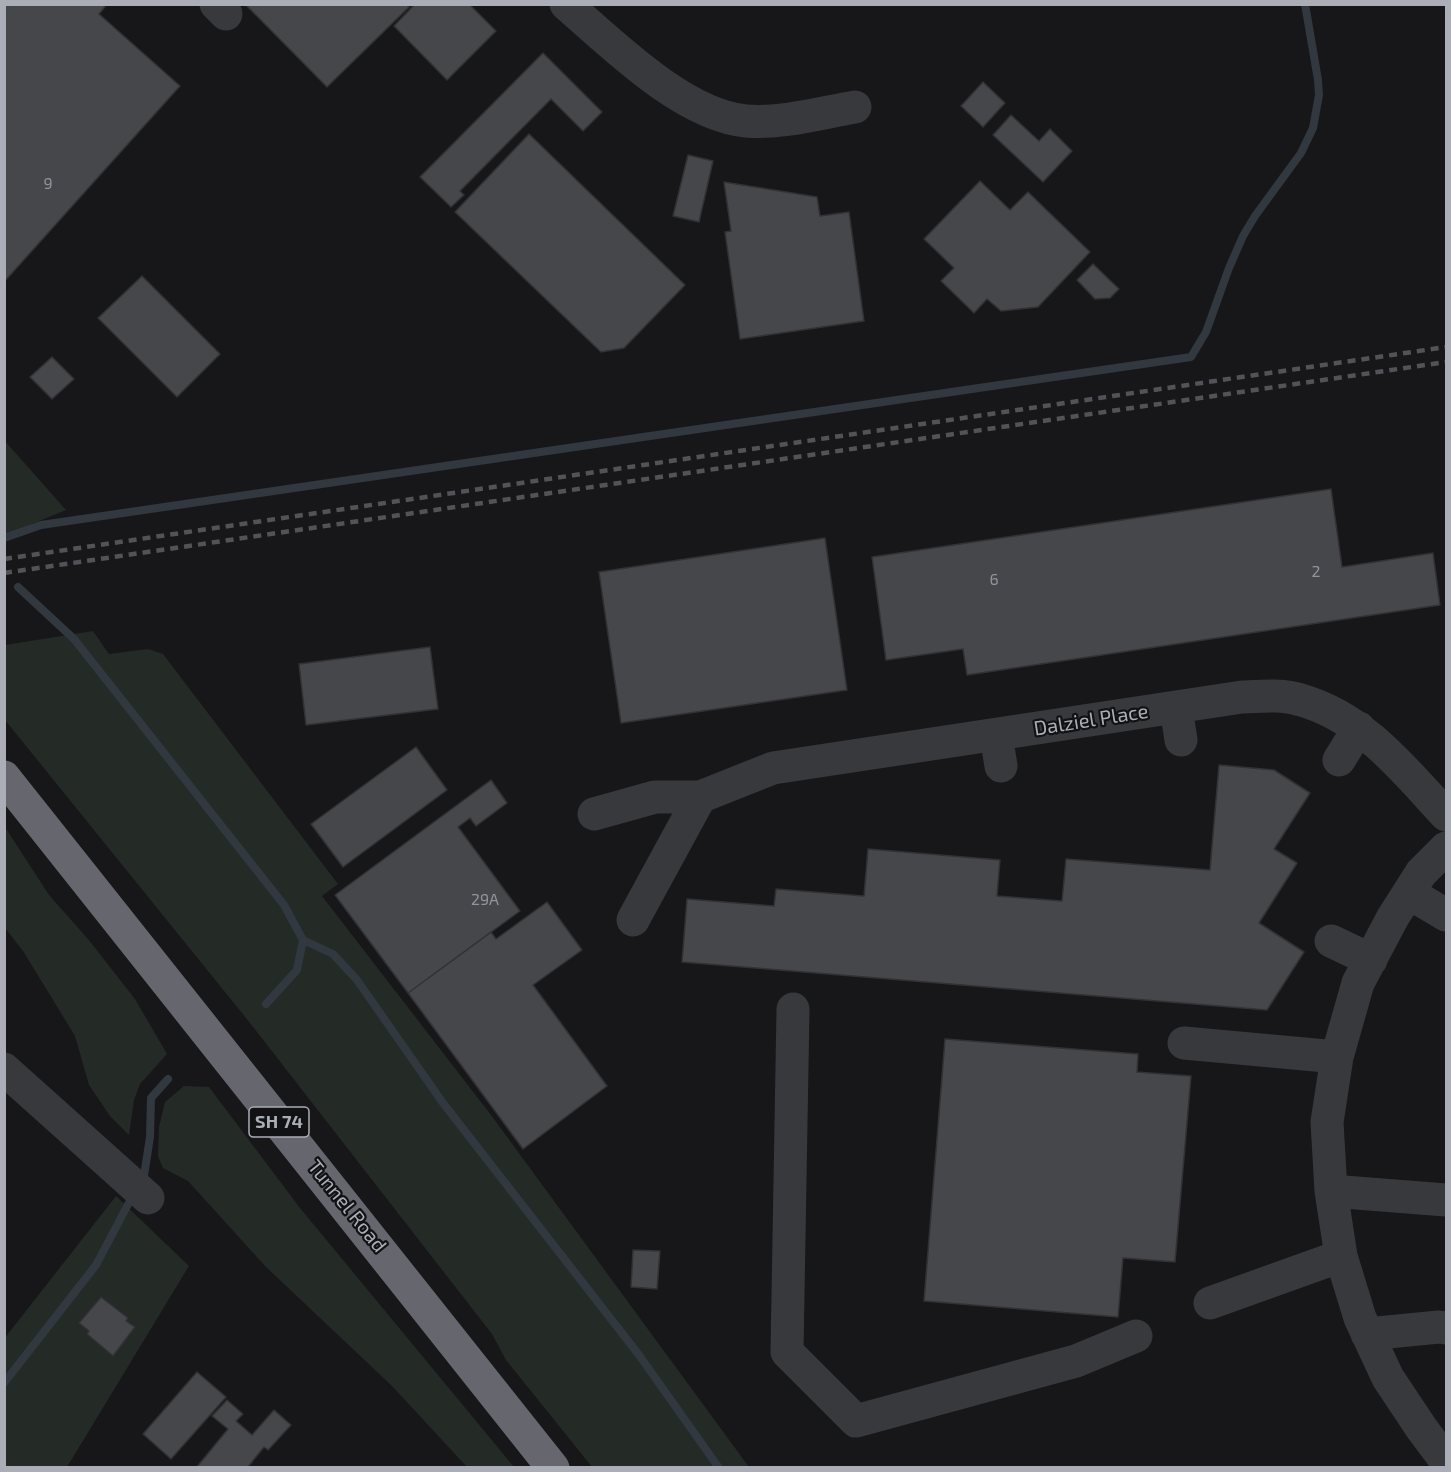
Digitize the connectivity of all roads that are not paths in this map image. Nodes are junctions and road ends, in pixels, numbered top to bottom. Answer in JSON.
{"nodes":[{"id":1,"x":566,"y":4,"type":"edge"},
{"id":2,"x":855,"y":107,"type":"dead end"},
{"id":3,"x":1176,"y":707,"type":"junction"},
{"id":4,"x":1359,"y":728,"type":"junction"},
{"id":5,"x":996,"y":735,"type":"junction"},
{"id":6,"x":1181,"y":740,"type":"dead end"},
{"id":7,"x":1339,"y":760,"type":"dead end"},
{"id":8,"x":1001,"y":766,"type":"dead end"},
{"id":9,"x":4,"y":777,"type":"edge"},
{"id":10,"x":700,"y":797,"type":"junction"},
{"id":11,"x":594,"y":814,"type":"dead end"},
{"id":12,"x":1446,"y":815,"type":"edge"},
{"id":13,"x":1446,"y":848,"type":"edge"},
{"id":14,"x":1409,"y":893,"type":"junction"},
{"id":15,"x":1446,"y":915,"type":"edge"},
{"id":16,"x":633,"y":921,"type":"dead end"},
{"id":17,"x":1331,"y":941,"type":"dead end"},
{"id":18,"x":1371,"y":960,"type":"junction"},
{"id":19,"x":793,"y":1009,"type":"dead end"},
{"id":20,"x":1184,"y":1043,"type":"dead end"},
{"id":21,"x":1337,"y":1057,"type":"junction"},
{"id":22,"x":4,"y":1070,"type":"edge"},
{"id":23,"x":1331,"y":1191,"type":"junction"},
{"id":24,"x":148,"y":1198,"type":"dead end"},
{"id":25,"x":1446,"y":1200,"type":"edge"},
{"id":26,"x":1341,"y":1256,"type":"junction"},
{"id":27,"x":1210,"y":1303,"type":"dead end"},
{"id":28,"x":1446,"y":1328,"type":"edge"},
{"id":29,"x":1368,"y":1334,"type":"junction"},
{"id":30,"x":1136,"y":1336,"type":"dead end"},
{"id":31,"x":1446,"y":1461,"type":"edge"},
{"id":32,"x":553,"y":1467,"type":"edge"}],
"edges":[{"from":1,"to":2,"type":"street"},
{"from":3,"to":4,"type":"street","name":"Dalziel Place"},
{"from":3,"to":5,"type":"street","name":"Dalziel Place"},
{"from":3,"to":6,"type":"street"},
{"from":4,"to":7,"type":"street"},
{"from":4,"to":12,"type":"street","name":"Dalziel Place"},
{"from":5,"to":8,"type":"street"},
{"from":5,"to":10,"type":"street","name":"Dalziel Place"},
{"from":9,"to":32,"type":"highway","name":"Tunnel Road","number":"SH 74"},
{"from":10,"to":11,"type":"street"},
{"from":10,"to":16,"type":"street"},
{"from":13,"to":14,"type":"street"},
{"from":14,"to":15,"type":"street"},
{"from":14,"to":18,"type":"street"},
{"from":17,"to":18,"type":"street"},
{"from":18,"to":21,"type":"street"},
{"from":19,"to":30,"type":"street"},
{"from":20,"to":21,"type":"street"},
{"from":21,"to":23,"type":"street"},
{"from":22,"to":24,"type":"street"},
{"from":23,"to":25,"type":"street"},
{"from":23,"to":26,"type":"street"},
{"from":26,"to":27,"type":"street"},
{"from":26,"to":29,"type":"street"},
{"from":28,"to":29,"type":"street"},
{"from":29,"to":31,"type":"street"}]}
